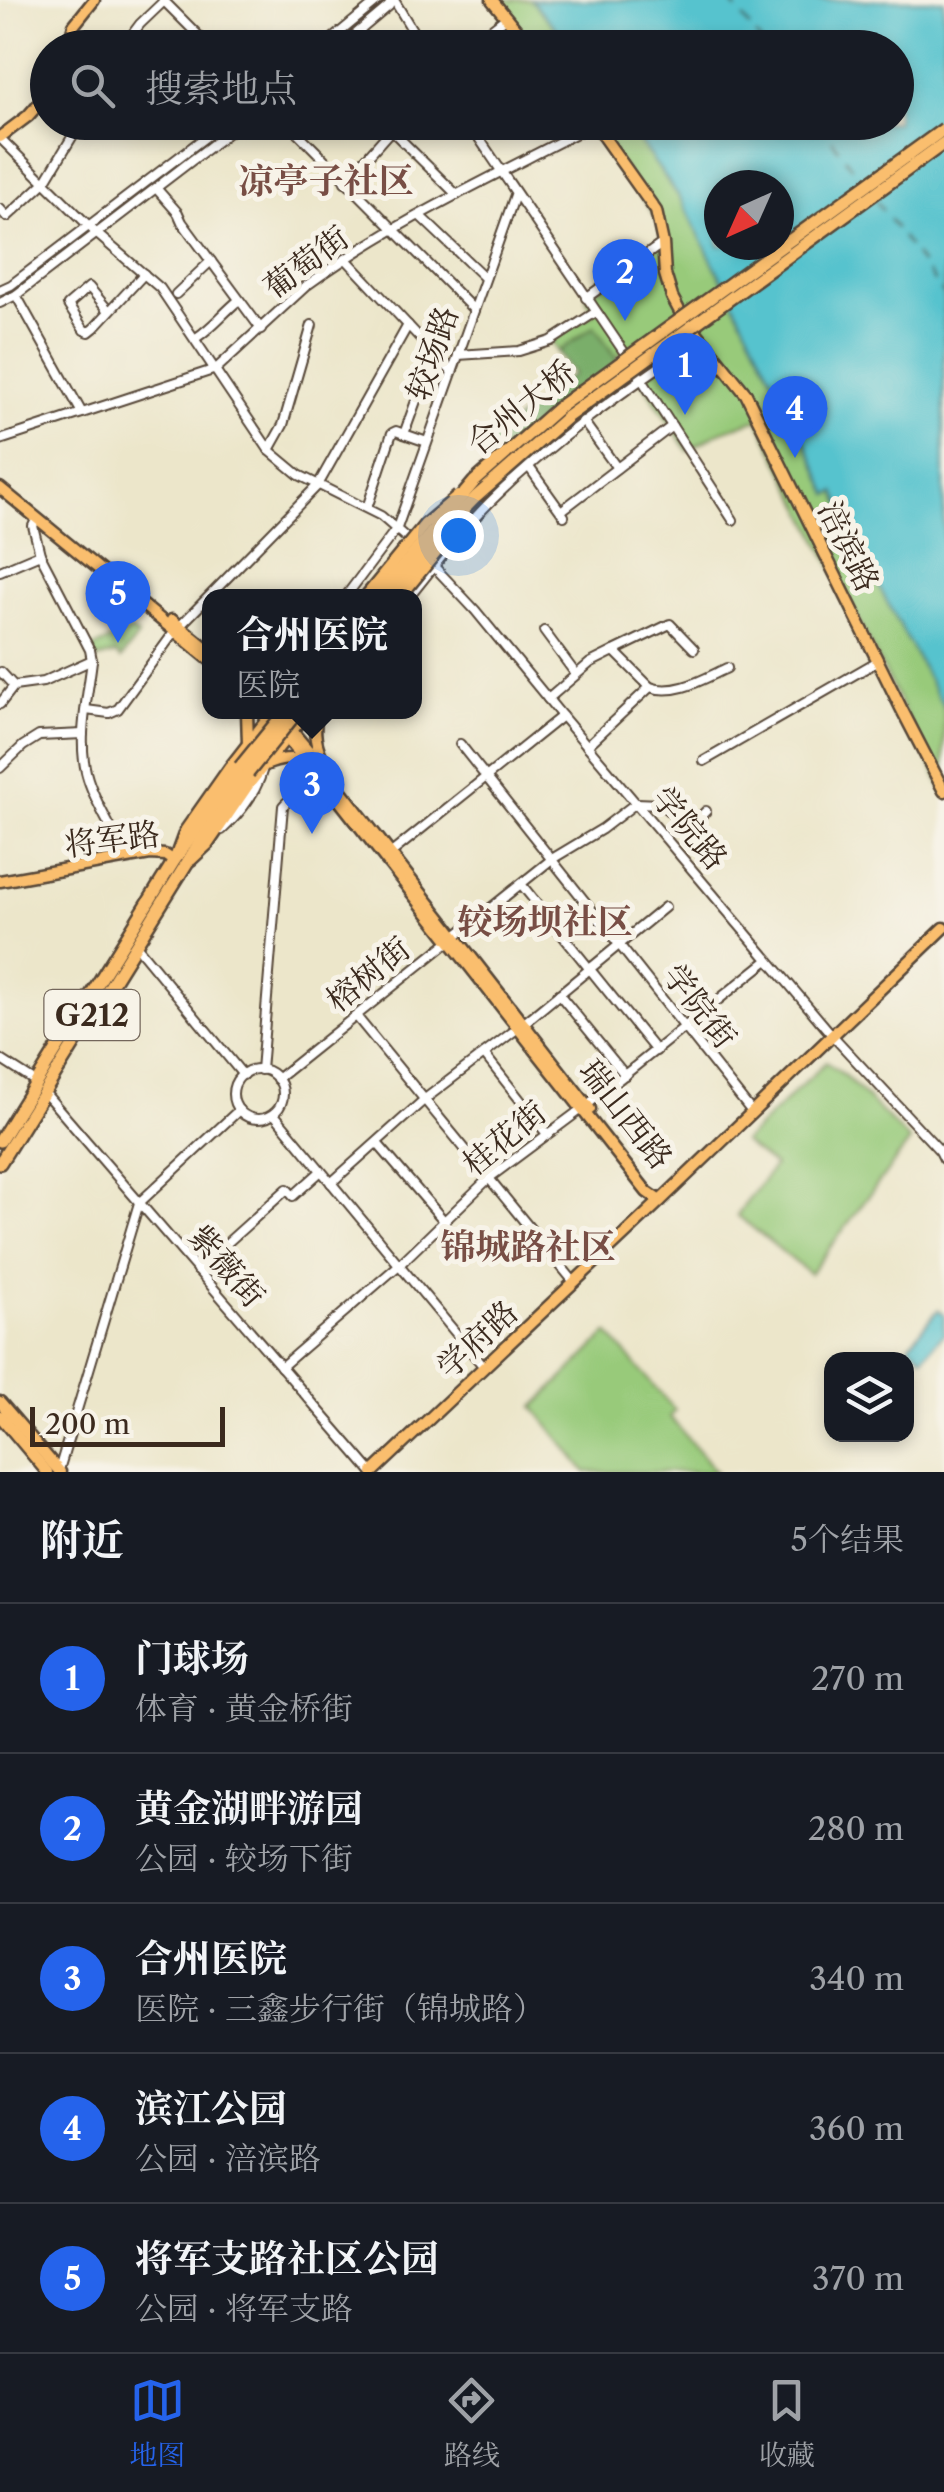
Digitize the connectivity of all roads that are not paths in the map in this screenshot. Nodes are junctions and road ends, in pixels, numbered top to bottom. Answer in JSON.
{"nodes":[{"id":1,"x":94,"y":0,"type":"edge"},
{"id":2,"x":163,"y":0,"type":"edge"},
{"id":3,"x":379,"y":0,"type":"edge"},
{"id":4,"x":392,"y":0,"type":"edge"},
{"id":5,"x":492,"y":0,"type":"edge"},
{"id":6,"x":506,"y":17,"type":"junction"},
{"id":7,"x":72,"y":30,"type":"edge"},
{"id":8,"x":136,"y":30,"type":"edge"},
{"id":9,"x":193,"y":30,"type":"edge"},
{"id":10,"x":343,"y":30,"type":"edge"},
{"id":11,"x":360,"y":30,"type":"edge"},
{"id":12,"x":411,"y":30,"type":"edge"},
{"id":13,"x":490,"y":30,"type":"edge"},
{"id":14,"x":517,"y":30,"type":"edge"},
{"id":15,"x":30,"y":114,"type":"edge"},
{"id":16,"x":944,"y":129,"type":"edge"},
{"id":17,"x":0,"y":138,"type":"edge"},
{"id":18,"x":70,"y":140,"type":"edge"},
{"id":19,"x":202,"y":140,"type":"edge"},
{"id":20,"x":219,"y":140,"type":"edge"},
{"id":21,"x":304,"y":140,"type":"edge"},
{"id":22,"x":382,"y":140,"type":"edge"},
{"id":23,"x":401,"y":140,"type":"edge"},
{"id":24,"x":479,"y":140,"type":"edge"},
{"id":25,"x":562,"y":140,"type":"edge"},
{"id":26,"x":605,"y":140,"type":"edge"},
{"id":27,"x":944,"y":143,"type":"edge"},
{"id":28,"x":501,"y":174,"type":"junction"},
{"id":29,"x":45,"y":182,"type":"junction"},
{"id":30,"x":345,"y":182,"type":"junction"},
{"id":31,"x":156,"y":188,"type":"junction"},
{"id":32,"x":516,"y":194,"type":"junction"},
{"id":33,"x":457,"y":195,"type":"junction"},
{"id":34,"x":0,"y":209,"type":"edge"},
{"id":35,"x":420,"y":216,"type":"junction"},
{"id":36,"x":90,"y":226,"type":"junction"},
{"id":37,"x":394,"y":230,"type":"junction"},
{"id":38,"x":97,"y":234,"type":"junction"},
{"id":39,"x":664,"y":243,"type":"junction"},
{"id":40,"x":346,"y":259,"type":"junction"},
{"id":41,"x":210,"y":261,"type":"junction"},
{"id":42,"x":144,"y":274,"type":"junction"},
{"id":43,"x":485,"y":278,"type":"junction"},
{"id":44,"x":0,"y":290,"type":"edge"},
{"id":45,"x":176,"y":294,"type":"dead end"},
{"id":46,"x":16,"y":295,"type":"junction"},
{"id":47,"x":586,"y":298,"type":"junction"},
{"id":48,"x":239,"y":300,"type":"junction"},
{"id":49,"x":0,"y":304,"type":"edge"},
{"id":50,"x":474,"y":310,"type":"junction"},
{"id":51,"x":109,"y":311,"type":"junction"},
{"id":52,"x":596,"y":312,"type":"junction"},
{"id":53,"x":408,"y":325,"type":"junction"},
{"id":54,"x":312,"y":326,"type":"dead end"},
{"id":55,"x":260,"y":329,"type":"junction"},
{"id":56,"x":196,"y":338,"type":"junction"},
{"id":57,"x":701,"y":338,"type":"junction"},
{"id":58,"x":458,"y":355,"type":"junction"},
{"id":59,"x":216,"y":369,"type":"junction"},
{"id":60,"x":452,"y":372,"type":"junction"},
{"id":61,"x":641,"y":380,"type":"junction"},
{"id":62,"x":444,"y":396,"type":"junction"},
{"id":63,"x":82,"y":413,"type":"junction"},
{"id":64,"x":583,"y":421,"type":"junction"},
{"id":65,"x":672,"y":426,"type":"junction"},
{"id":66,"x":404,"y":434,"type":"junction"},
{"id":67,"x":0,"y":440,"type":"edge"},
{"id":68,"x":428,"y":442,"type":"junction"},
{"id":69,"x":269,"y":450,"type":"junction"},
{"id":70,"x":529,"y":468,"type":"junction"},
{"id":71,"x":617,"y":468,"type":"junction"},
{"id":72,"x":0,"y":479,"type":"edge"},
{"id":73,"x":474,"y":482,"type":"junction"},
{"id":74,"x":318,"y":485,"type":"junction"},
{"id":75,"x":0,"y":488,"type":"edge"},
{"id":76,"x":476,"y":497,"type":"junction"},
{"id":77,"x":367,"y":508,"type":"junction"},
{"id":78,"x":37,"y":518,"type":"junction"},
{"id":79,"x":733,"y":520,"type":"dead end"},
{"id":80,"x":397,"y":528,"type":"junction"},
{"id":81,"x":40,"y":554,"type":"junction"},
{"id":82,"x":434,"y":566,"type":"junction"},
{"id":83,"x":0,"y":571,"type":"edge"},
{"id":84,"x":216,"y":589,"type":"edge"},
{"id":85,"x":351,"y":589,"type":"edge"},
{"id":86,"x":372,"y":589,"type":"edge"},
{"id":87,"x":384,"y":589,"type":"edge"},
{"id":88,"x":395,"y":589,"type":"edge"},
{"id":89,"x":406,"y":589,"type":"edge"},
{"id":90,"x":416,"y":589,"type":"edge"},
{"id":91,"x":202,"y":603,"type":"edge"},
{"id":92,"x":177,"y":629,"type":"junction"},
{"id":93,"x":544,"y":631,"type":"dead end"},
{"id":94,"x":202,"y":646,"type":"edge"},
{"id":95,"x":694,"y":649,"type":"dead end"},
{"id":96,"x":614,"y":651,"type":"junction"},
{"id":97,"x":202,"y":652,"type":"edge"},
{"id":98,"x":92,"y":660,"type":"junction"},
{"id":99,"x":878,"y":661,"type":"junction"},
{"id":100,"x":727,"y":668,"type":"dead end"},
{"id":101,"x":1,"y":672,"type":"edge"},
{"id":102,"x":576,"y":673,"type":"junction"},
{"id":103,"x":14,"y":686,"type":"junction"},
{"id":104,"x":650,"y":688,"type":"junction"},
{"id":105,"x":548,"y":699,"type":"junction"},
{"id":106,"x":0,"y":704,"type":"edge"},
{"id":107,"x":86,"y":710,"type":"junction"},
{"id":108,"x":562,"y":716,"type":"junction"},
{"id":109,"x":247,"y":719,"type":"edge"},
{"id":110,"x":267,"y":719,"type":"edge"},
{"id":111,"x":276,"y":719,"type":"edge"},
{"id":112,"x":280,"y":719,"type":"edge"},
{"id":113,"x":291,"y":719,"type":"edge"},
{"id":114,"x":302,"y":719,"type":"edge"},
{"id":115,"x":317,"y":719,"type":"edge"},
{"id":116,"x":84,"y":734,"type":"junction"},
{"id":117,"x":290,"y":734,"type":"junction"},
{"id":118,"x":248,"y":744,"type":"junction"},
{"id":119,"x":460,"y":744,"type":"dead end"},
{"id":120,"x":588,"y":746,"type":"junction"},
{"id":121,"x":308,"y":761,"type":"junction"},
{"id":122,"x":704,"y":761,"type":"dead end"},
{"id":123,"x":264,"y":765,"type":"junction"},
{"id":124,"x":0,"y":768,"type":"edge"},
{"id":125,"x":244,"y":770,"type":"junction"},
{"id":126,"x":486,"y":776,"type":"junction"},
{"id":127,"x":330,"y":783,"type":"junction"},
{"id":128,"x":944,"y":790,"type":"edge"},
{"id":129,"x":636,"y":803,"type":"junction"},
{"id":130,"x":706,"y":811,"type":"dead end"},
{"id":131,"x":387,"y":856,"type":"junction"},
{"id":132,"x":127,"y":858,"type":"junction"},
{"id":133,"x":552,"y":859,"type":"junction"},
{"id":134,"x":179,"y":864,"type":"junction"},
{"id":135,"x":0,"y":881,"type":"edge"},
{"id":136,"x":522,"y":884,"type":"junction"},
{"id":137,"x":665,"y":907,"type":"dead end"},
{"id":138,"x":944,"y":928,"type":"edge"},
{"id":139,"x":453,"y":939,"type":"junction"},
{"id":140,"x":136,"y":944,"type":"junction"},
{"id":141,"x":620,"y":944,"type":"junction"},
{"id":142,"x":768,"y":960,"type":"junction"},
{"id":143,"x":590,"y":969,"type":"junction"},
{"id":144,"x":560,"y":994,"type":"junction"},
{"id":145,"x":356,"y":1016,"type":"junction"},
{"id":146,"x":521,"y":1025,"type":"junction"},
{"id":147,"x":685,"y":1027,"type":"junction"},
{"id":148,"x":832,"y":1035,"type":"junction"},
{"id":149,"x":656,"y":1050,"type":"junction"},
{"id":150,"x":484,"y":1054,"type":"junction"},
{"id":151,"x":0,"y":1059,"type":"edge"},
{"id":152,"x":261,"y":1070,"type":"junction"},
{"id":153,"x":243,"y":1075,"type":"junction"},
{"id":154,"x":624,"y":1076,"type":"junction"},
{"id":155,"x":278,"y":1079,"type":"junction"},
{"id":156,"x":40,"y":1088,"type":"junction"},
{"id":157,"x":424,"y":1099,"type":"junction"},
{"id":158,"x":584,"y":1106,"type":"junction"},
{"id":159,"x":239,"y":1110,"type":"junction"},
{"id":160,"x":752,"y":1112,"type":"junction"},
{"id":161,"x":274,"y":1114,"type":"junction"},
{"id":162,"x":547,"y":1134,"type":"junction"},
{"id":163,"x":0,"y":1140,"type":"edge"},
{"id":164,"x":376,"y":1143,"type":"junction"},
{"id":165,"x":944,"y":1160,"type":"edge"},
{"id":166,"x":0,"y":1163,"type":"edge"},
{"id":167,"x":321,"y":1171,"type":"junction"},
{"id":168,"x":489,"y":1178,"type":"junction"},
{"id":169,"x":332,"y":1184,"type":"junction"},
{"id":170,"x":660,"y":1201,"type":"junction"},
{"id":171,"x":139,"y":1203,"type":"junction"},
{"id":172,"x":445,"y":1222,"type":"junction"},
{"id":173,"x":399,"y":1265,"type":"junction"},
{"id":174,"x":197,"y":1270,"type":"junction"},
{"id":175,"x":574,"y":1282,"type":"junction"},
{"id":176,"x":484,"y":1367,"type":"junction"},
{"id":177,"x":281,"y":1368,"type":"junction"},
{"id":178,"x":0,"y":1402,"type":"edge"},
{"id":179,"x":0,"y":1416,"type":"edge"},
{"id":180,"x":55,"y":1472,"type":"edge"},
{"id":181,"x":373,"y":1472,"type":"edge"}],
"edges":[{"from":1,"to":7,"type":"main road"},
{"from":2,"to":8,"type":"street"},
{"from":2,"to":9,"type":"street"},
{"from":3,"to":10,"type":"street"},
{"from":4,"to":11,"type":"street"},
{"from":4,"to":12,"type":"street"},
{"from":5,"to":6,"type":"main road"},
{"from":6,"to":13,"type":"street"},
{"from":6,"to":14,"type":"main road"},
{"from":15,"to":17,"type":"main road"},
{"from":16,"to":73,"type":"highway","name":"合州大桥","bridge":true},
{"from":17,"to":29,"type":"street"},
{"from":18,"to":29,"type":"street"},
{"from":19,"to":36,"type":"street"},
{"from":20,"to":31,"type":"street"},
{"from":21,"to":30,"type":"street"},
{"from":22,"to":30,"type":"street"},
{"from":23,"to":33,"type":"street"},
{"from":24,"to":28,"type":"street"},
{"from":25,"to":28,"type":"street","name":"葡萄街"},
{"from":26,"to":39,"type":"main road","name":"涪滨路"},
{"from":27,"to":76,"type":"highway","name":"合州大桥","bridge":true},
{"from":28,"to":32,"type":"street"},
{"from":28,"to":33,"type":"street","name":"葡萄街"},
{"from":29,"to":34,"type":"street"},
{"from":29,"to":36,"type":"street"},
{"from":30,"to":37,"type":"street"},
{"from":31,"to":38,"type":"street"},
{"from":31,"to":41,"type":"street"},
{"from":32,"to":43,"type":"street","name":"较场路"},
{"from":32,"to":47,"type":"street"},
{"from":33,"to":35,"type":"street","name":"葡萄街"},
{"from":35,"to":37,"type":"street","name":"葡萄街"},
{"from":35,"to":43,"type":"street"},
{"from":36,"to":38,"type":"street"},
{"from":36,"to":44,"type":"street"},
{"from":37,"to":40,"type":"street","name":"葡萄街"},
{"from":37,"to":50,"type":"street"},
{"from":38,"to":42,"type":"street"},
{"from":38,"to":46,"type":"street"},
{"from":39,"to":47,"type":"street"},
{"from":39,"to":57,"type":"main road","name":"涪滨路"},
{"from":40,"to":53,"type":"street"},
{"from":40,"to":55,"type":"street","name":"葡萄街"},
{"from":41,"to":45,"type":"street"},
{"from":41,"to":48,"type":"street"},
{"from":42,"to":51,"type":"street"},
{"from":42,"to":56,"type":"street"},
{"from":43,"to":50,"type":"street","name":"较场路"},
{"from":46,"to":49,"type":"street"},
{"from":46,"to":63,"type":"street"},
{"from":47,"to":52,"type":"street"},
{"from":48,"to":55,"type":"street"},
{"from":48,"to":56,"type":"street"},
{"from":50,"to":58,"type":"street","name":"较场路"},
{"from":51,"to":51,"type":"street"},
{"from":52,"to":58,"type":"street"},
{"from":52,"to":61,"type":"street"},
{"from":53,"to":60,"type":"street"},
{"from":53,"to":74,"type":"street"},
{"from":54,"to":69,"type":"street"},
{"from":55,"to":59,"type":"street","name":"葡萄街"},
{"from":56,"to":59,"type":"street"},
{"from":57,"to":61,"type":"street"},
{"from":57,"to":99,"type":"main road","name":"涪滨路"},
{"from":58,"to":60,"type":"street","name":"较场路"},
{"from":59,"to":63,"type":"street"},
{"from":59,"to":69,"type":"street"},
{"from":60,"to":62,"type":"street","name":"较场路"},
{"from":61,"to":64,"type":"street"},
{"from":61,"to":65,"type":"street"},
{"from":62,"to":66,"type":"street"},
{"from":62,"to":68,"type":"street","name":"较场路"},
{"from":63,"to":67,"type":"street"},
{"from":64,"to":70,"type":"street"},
{"from":64,"to":71,"type":"street"},
{"from":65,"to":71,"type":"street"},
{"from":65,"to":79,"type":"street"},
{"from":66,"to":68,"type":"street"},
{"from":66,"to":77,"type":"street"},
{"from":68,"to":80,"type":"street","name":"较场路"},
{"from":69,"to":74,"type":"street","name":"学院路"},
{"from":70,"to":71,"type":"street"},
{"from":70,"to":82,"type":"street"},
{"from":72,"to":92,"type":"main road"},
{"from":73,"to":86,"type":"main road","bridge":true},
{"from":73,"to":87,"type":"highway","name":"合州大桥","bridge":true},
{"from":74,"to":77,"type":"street","name":"学院路"},
{"from":74,"to":84,"type":"street"},
{"from":75,"to":78,"type":"main road"},
{"from":76,"to":88,"type":"highway","name":"合州大桥","bridge":true},
{"from":76,"to":89,"type":"main road","bridge":true},
{"from":77,"to":80,"type":"street","name":"学院路"},
{"from":78,"to":81,"type":"street"},
{"from":78,"to":92,"type":"main road"},
{"from":80,"to":82,"type":"street","name":"学院路"},
{"from":80,"to":85,"type":"street"},
{"from":81,"to":83,"type":"street"},
{"from":81,"to":98,"type":"street"},
{"from":82,"to":90,"type":"street"},
{"from":82,"to":105,"type":"street","name":"学院路"},
{"from":91,"to":92,"type":"street"},
{"from":92,"to":94,"type":"main road"},
{"from":92,"to":97,"type":"main road"},
{"from":92,"to":107,"type":"street"},
{"from":93,"to":102,"type":"street"},
{"from":95,"to":96,"type":"street"},
{"from":96,"to":102,"type":"street"},
{"from":96,"to":104,"type":"street"},
{"from":98,"to":103,"type":"street"},
{"from":98,"to":107,"type":"street"},
{"from":99,"to":122,"type":"street"},
{"from":99,"to":128,"type":"main road","name":"涪滨路"},
{"from":100,"to":104,"type":"street"},
{"from":101,"to":103,"type":"street"},
{"from":102,"to":105,"type":"street"},
{"from":103,"to":106,"type":"street"},
{"from":104,"to":120,"type":"street"},
{"from":105,"to":108,"type":"street","name":"学院路"},
{"from":107,"to":116,"type":"street"},
{"from":108,"to":120,"type":"street","name":"学院路"},
{"from":108,"to":126,"type":"street"},
{"from":109,"to":118,"type":"main road"},
{"from":110,"to":118,"type":"main road","name":"将军路"},
{"from":111,"to":117,"type":"main road","name":"瑞山西路"},
{"from":112,"to":125,"type":"highway","number":"G212","bridge":true},
{"from":113,"to":125,"type":"highway","number":"G212","bridge":true},
{"from":114,"to":117,"type":"main road","name":"将军路"},
{"from":115,"to":127,"type":"main road"},
{"from":116,"to":124,"type":"street"},
{"from":116,"to":132,"type":"street"},
{"from":117,"to":121,"type":"main road","name":"瑞山西路"},
{"from":117,"to":123,"type":"main road","name":"将军路"},
{"from":117,"to":127,"type":"main road","name":"瑞山西路"},
{"from":118,"to":134,"type":"main road","name":"将军路"},
{"from":119,"to":126,"type":"street","name":"学院街"},
{"from":120,"to":129,"type":"street","name":"学院路"},
{"from":121,"to":123,"type":"main road"},
{"from":121,"to":127,"type":"main road","name":"瑞山西路"},
{"from":123,"to":134,"type":"main road","name":"将军路"},
{"from":125,"to":134,"type":"highway","number":"G212"},
{"from":126,"to":131,"type":"street"},
{"from":126,"to":133,"type":"street","name":"学院街"},
{"from":127,"to":131,"type":"main road","name":"瑞山西路"},
{"from":127,"to":152,"type":"street"},
{"from":129,"to":130,"type":"street"},
{"from":129,"to":133,"type":"street","name":"榕树街"},
{"from":129,"to":142,"type":"street","name":"学院路"},
{"from":131,"to":139,"type":"main road","name":"瑞山西路"},
{"from":132,"to":134,"type":"main road","name":"将军路"},
{"from":132,"to":135,"type":"main road","name":"将军路"},
{"from":133,"to":136,"type":"street","name":"榕树街"},
{"from":133,"to":141,"type":"street","name":"学院街"},
{"from":134,"to":140,"type":"highway","number":"G212"},
{"from":134,"to":156,"type":"highway","number":"G212"},
{"from":136,"to":139,"type":"street","name":"榕树街"},
{"from":136,"to":143,"type":"street"},
{"from":137,"to":141,"type":"street"},
{"from":138,"to":148,"type":"main road","name":"学府路"},
{"from":139,"to":145,"type":"street","name":"榕树街"},
{"from":139,"to":146,"type":"main road","name":"瑞山西路"},
{"from":140,"to":153,"type":"street"},
{"from":140,"to":156,"type":"highway","number":"G212"},
{"from":141,"to":143,"type":"street"},
{"from":141,"to":147,"type":"street","name":"学院街"},
{"from":142,"to":147,"type":"street","name":"桂花街"},
{"from":142,"to":148,"type":"street","name":"学院路"},
{"from":143,"to":144,"type":"street"},
{"from":143,"to":149,"type":"street"},
{"from":144,"to":146,"type":"street"},
{"from":144,"to":154,"type":"street"},
{"from":145,"to":155,"type":"street","name":"榕树街"},
{"from":145,"to":157,"type":"street"},
{"from":146,"to":150,"type":"street"},
{"from":146,"to":158,"type":"main road","name":"瑞山西路"},
{"from":147,"to":149,"type":"street","name":"桂花街"},
{"from":147,"to":160,"type":"street","name":"学院街"},
{"from":148,"to":160,"type":"main road","name":"学府路"},
{"from":148,"to":165,"type":"street","name":"学院路"},
{"from":149,"to":154,"type":"street","name":"桂花街"},
{"from":150,"to":157,"type":"street"},
{"from":150,"to":162,"type":"street"},
{"from":151,"to":156,"type":"street","name":"紫薇街"},
{"from":152,"to":153,"type":"street"},
{"from":152,"to":155,"type":"street"},
{"from":153,"to":159,"type":"street"},
{"from":154,"to":158,"type":"street","name":"桂花街"},
{"from":155,"to":161,"type":"street"},
{"from":156,"to":163,"type":"highway","number":"G212"},
{"from":156,"to":166,"type":"highway","number":"G212"},
{"from":156,"to":171,"type":"street","name":"紫薇街"},
{"from":157,"to":164,"type":"street"},
{"from":157,"to":168,"type":"street"},
{"from":158,"to":162,"type":"street","name":"桂花街"},
{"from":158,"to":170,"type":"main road","name":"瑞山西路"},
{"from":159,"to":161,"type":"street"},
{"from":159,"to":171,"type":"street"},
{"from":160,"to":170,"type":"main road","name":"学府路"},
{"from":161,"to":167,"type":"street"},
{"from":162,"to":168,"type":"street","name":"桂花街"},
{"from":164,"to":169,"type":"street"},
{"from":164,"to":172,"type":"street"},
{"from":167,"to":169,"type":"street"},
{"from":167,"to":174,"type":"street"},
{"from":168,"to":172,"type":"street","name":"桂花街"},
{"from":168,"to":175,"type":"street"},
{"from":169,"to":173,"type":"street"},
{"from":170,"to":175,"type":"main road","name":"学府路"},
{"from":171,"to":174,"type":"street","name":"紫薇街"},
{"from":171,"to":180,"type":"street"},
{"from":172,"to":173,"type":"street","name":"桂花街"},
{"from":173,"to":176,"type":"street"},
{"from":173,"to":177,"type":"street","name":"桂花街"},
{"from":174,"to":177,"type":"street","name":"紫薇街"},
{"from":175,"to":176,"type":"main road","name":"学府路"},
{"from":176,"to":181,"type":"main road","name":"学府路"},
{"from":177,"to":181,"type":"street","name":"紫薇街"},
{"from":178,"to":180,"type":"main road"},
{"from":179,"to":180,"type":"main road"}]}
